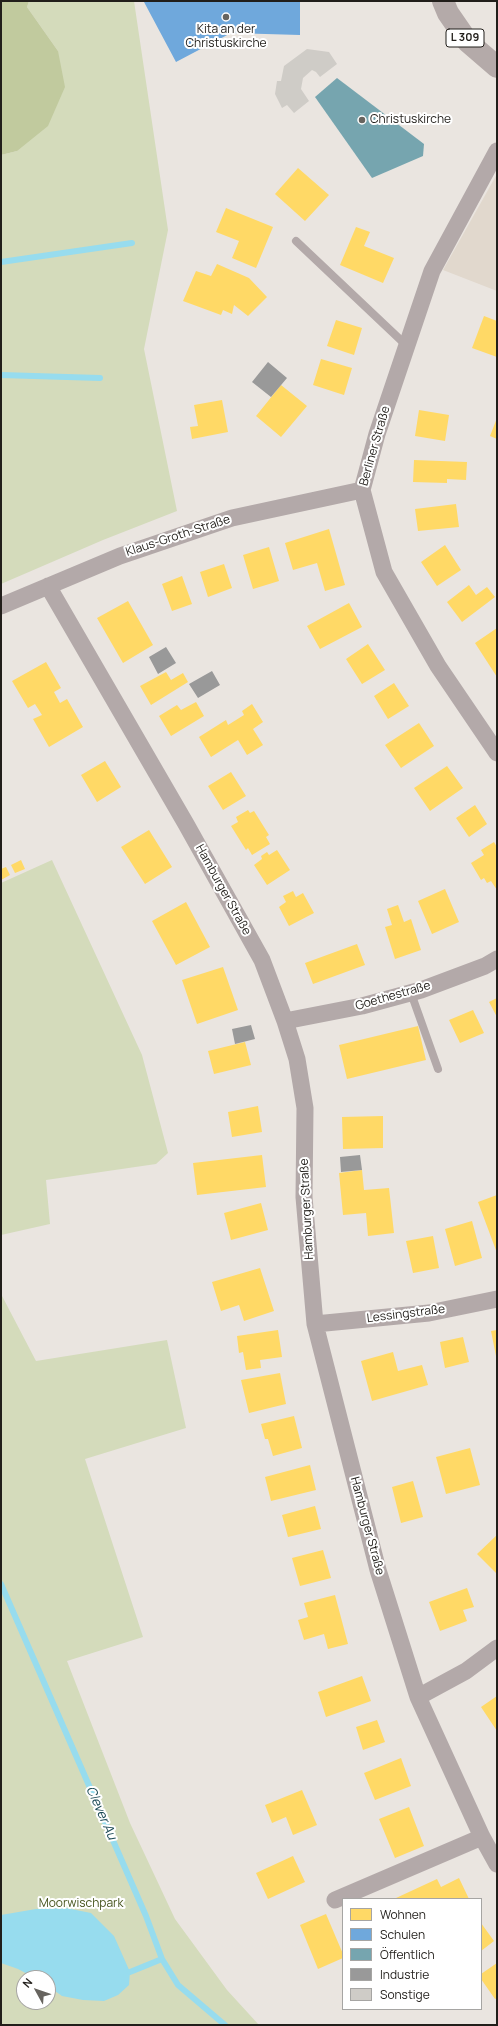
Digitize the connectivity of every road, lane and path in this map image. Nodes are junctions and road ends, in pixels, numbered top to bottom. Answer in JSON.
{"nodes":[{"id":1,"x":443,"y":1,"type":"edge"},
{"id":2,"x":497,"y":68,"type":"edge"},
{"id":3,"x":497,"y":151,"type":"edge"},
{"id":4,"x":296,"y":241,"type":"dead end"},
{"id":5,"x":407,"y":346,"type":"junction"},
{"id":6,"x":362,"y":490,"type":"junction"},
{"id":7,"x":48,"y":586,"type":"junction"},
{"id":8,"x":1,"y":606,"type":"edge"},
{"id":9,"x":497,"y":753,"type":"edge"},
{"id":10,"x":497,"y":959,"type":"edge"},
{"id":11,"x":411,"y":993,"type":"junction"},
{"id":12,"x":285,"y":1021,"type":"junction"},
{"id":13,"x":438,"y":1069,"type":"dead end"},
{"id":14,"x":497,"y":1299,"type":"edge"},
{"id":15,"x":315,"y":1324,"type":"junction"},
{"id":16,"x":497,"y":1648,"type":"edge"},
{"id":17,"x":418,"y":1697,"type":"junction"},
{"id":18,"x":482,"y":1837,"type":"junction"},
{"id":19,"x":497,"y":1864,"type":"edge"},
{"id":20,"x":335,"y":1900,"type":"dead end"}],
"edges":[{"from":1,"to":2,"type":"main road","number":"L 309"},
{"from":3,"to":5,"type":"street","name":"Berliner Straße"},
{"from":4,"to":5,"type":"lane"},
{"from":5,"to":6,"type":"street","name":"Berliner Straße"},
{"from":6,"to":7,"type":"street","name":"Klaus-Groth-Straße"},
{"from":6,"to":9,"type":"street","name":"Berliner Straße"},
{"from":7,"to":8,"type":"street","name":"Klaus-Groth-Straße"},
{"from":7,"to":12,"type":"street","name":"Hamburger Straße"},
{"from":10,"to":11,"type":"street","name":"Goethestraße"},
{"from":11,"to":12,"type":"street","name":"Goethestraße"},
{"from":11,"to":13,"type":"lane"},
{"from":12,"to":15,"type":"street","name":"Hamburger Straße"},
{"from":14,"to":15,"type":"street","name":"Lessingstraße"},
{"from":15,"to":17,"type":"street","name":"Hamburger Straße"},
{"from":16,"to":17,"type":"street"},
{"from":17,"to":18,"type":"street","name":"Hamburger Straße"},
{"from":18,"to":19,"type":"street","name":"Hamburger Straße"},
{"from":18,"to":20,"type":"street"}]}
